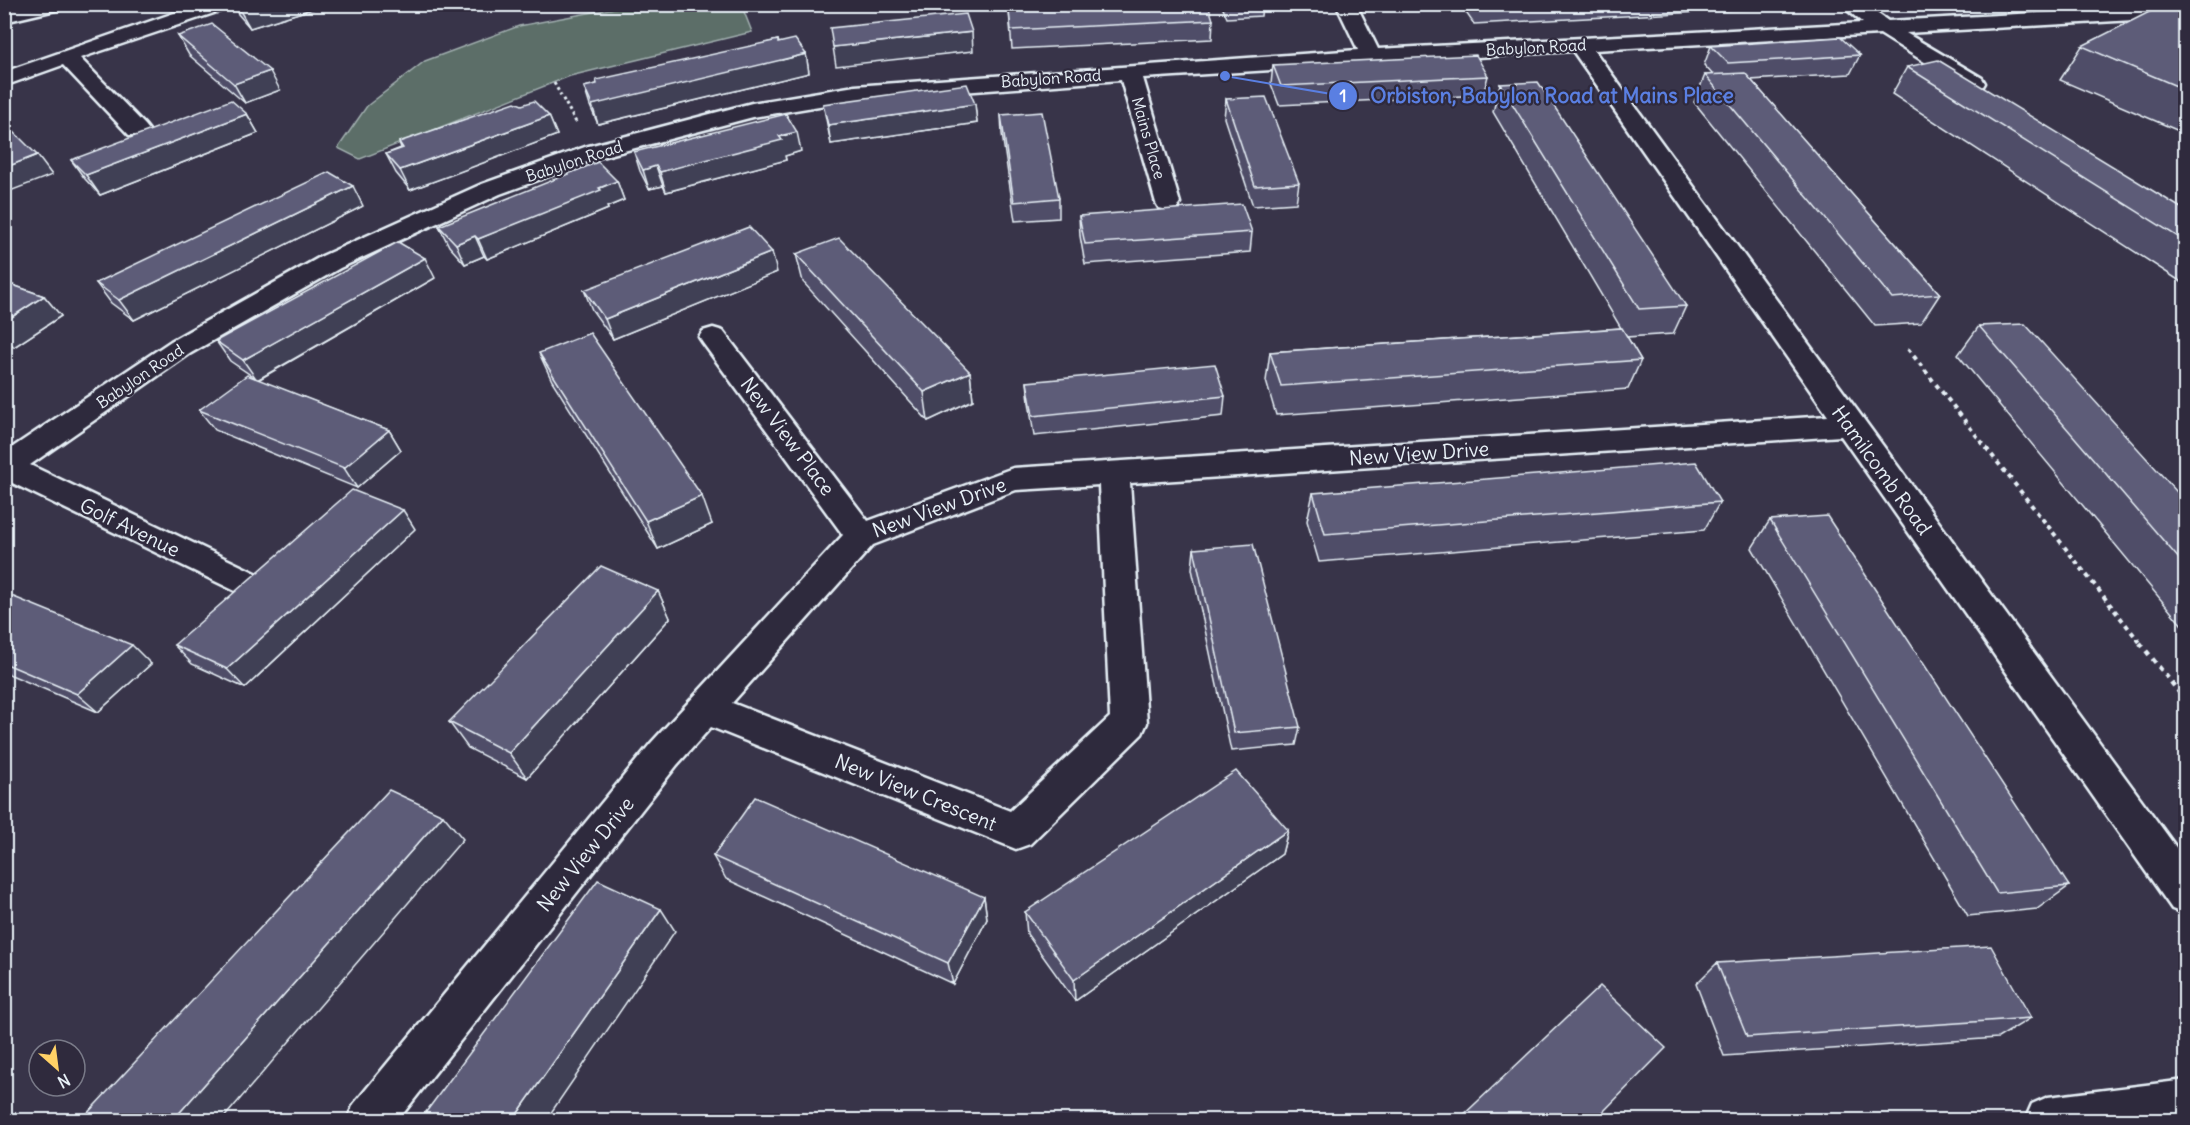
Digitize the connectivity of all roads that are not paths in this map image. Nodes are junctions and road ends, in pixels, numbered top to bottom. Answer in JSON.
{"nodes":[{"id":1,"x":58,"y":4,"type":"edge"},
{"id":2,"x":222,"y":4,"type":"edge"},
{"id":3,"x":1346,"y":4,"type":"edge"},
{"id":4,"x":1850,"y":4,"type":"edge"},
{"id":5,"x":2186,"y":11,"type":"edge"},
{"id":6,"x":4,"y":17,"type":"edge"},
{"id":7,"x":1884,"y":28,"type":"junction"},
{"id":8,"x":1579,"y":45,"type":"junction"},
{"id":9,"x":66,"y":56,"type":"junction"},
{"id":10,"x":1371,"y":56,"type":"junction"},
{"id":11,"x":1130,"y":72,"type":"junction"},
{"id":12,"x":4,"y":80,"type":"edge"},
{"id":13,"x":1994,"y":95,"type":"edge"},
{"id":14,"x":137,"y":130,"type":"dead end"},
{"id":15,"x":1168,"y":203,"type":"dead end"},
{"id":16,"x":713,"y":337,"type":"dead end"},
{"id":17,"x":1850,"y":425,"type":"junction"},
{"id":18,"x":5,"y":467,"type":"edge"},
{"id":19,"x":1114,"y":473,"type":"junction"},
{"id":20,"x":862,"y":536,"type":"junction"},
{"id":21,"x":255,"y":587,"type":"edge"},
{"id":22,"x":706,"y":709,"type":"junction"},
{"id":23,"x":2186,"y":895,"type":"edge"},
{"id":24,"x":2186,"y":1103,"type":"edge"},
{"id":25,"x":370,"y":1120,"type":"edge"},
{"id":26,"x":2048,"y":1120,"type":"edge"}],
"edges":[{"from":1,"to":6,"type":"lane"},
{"from":2,"to":9,"type":"street"},
{"from":3,"to":10,"type":"street"},
{"from":4,"to":7,"type":"street"},
{"from":5,"to":7,"type":"street","name":"Babylon Road"},
{"from":7,"to":8,"type":"street","name":"Babylon Road"},
{"from":7,"to":13,"type":"street"},
{"from":8,"to":10,"type":"street","name":"Babylon Road"},
{"from":8,"to":17,"type":"street","name":"Hamilcomb Road"},
{"from":9,"to":12,"type":"street"},
{"from":9,"to":14,"type":"street"},
{"from":10,"to":11,"type":"street","name":"Babylon Road"},
{"from":11,"to":15,"type":"street","name":"Mains Place"},
{"from":11,"to":18,"type":"street","name":"Babylon Road"},
{"from":16,"to":20,"type":"street","name":"New View Place"},
{"from":17,"to":19,"type":"street","name":"New View Drive"},
{"from":17,"to":23,"type":"street","name":"Hamilcomb Road"},
{"from":18,"to":21,"type":"street","name":"Golf Avenue"},
{"from":19,"to":20,"type":"street","name":"New View Drive"},
{"from":19,"to":22,"type":"street","name":"New View Crescent"},
{"from":20,"to":22,"type":"street","name":"New View Drive"},
{"from":22,"to":25,"type":"street","name":"New View Drive"},
{"from":24,"to":26,"type":"street"}]}
